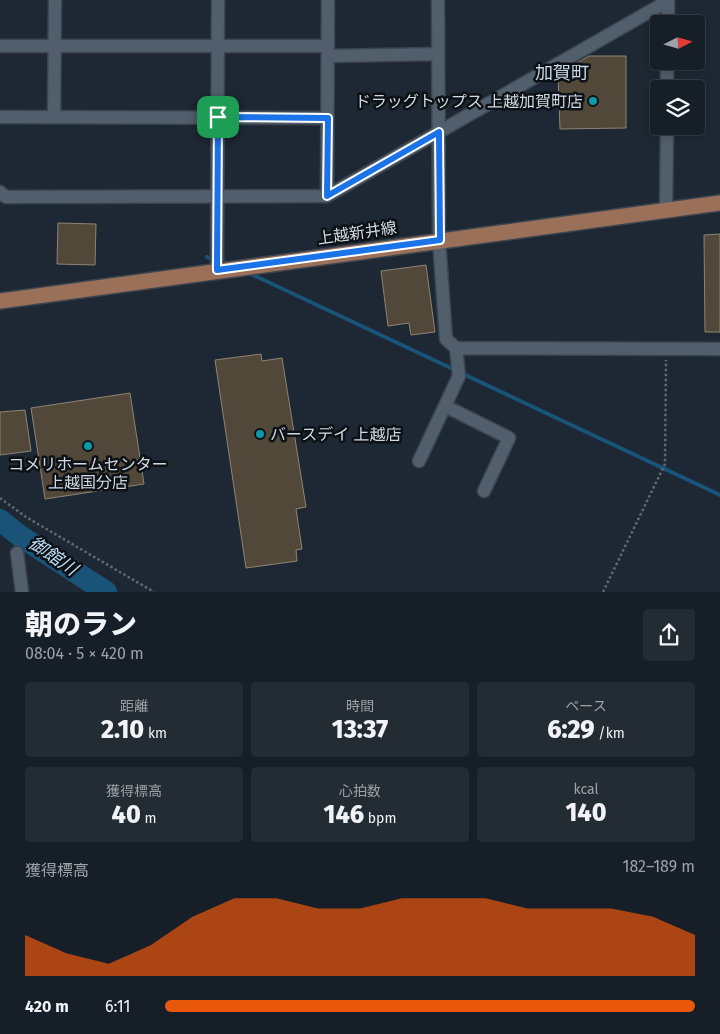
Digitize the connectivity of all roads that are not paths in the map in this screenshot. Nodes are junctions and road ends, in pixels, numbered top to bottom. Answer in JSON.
{"nodes":[{"id":1,"x":55,"y":0,"type":"edge"},
{"id":2,"x":218,"y":0,"type":"edge"},
{"id":3,"x":328,"y":0,"type":"edge"},
{"id":4,"x":438,"y":0,"type":"edge"},
{"id":5,"x":668,"y":0,"type":"edge"},
{"id":6,"x":668,"y":15,"type":"edge"},
{"id":7,"x":0,"y":46,"type":"edge"},
{"id":8,"x":55,"y":46,"type":"junction"},
{"id":9,"x":218,"y":46,"type":"junction"},
{"id":10,"x":328,"y":51,"type":"junction"},
{"id":11,"x":438,"y":54,"type":"junction"},
{"id":12,"x":0,"y":117,"type":"edge"},
{"id":13,"x":54,"y":117,"type":"junction"},
{"id":14,"x":218,"y":117,"type":"junction"},
{"id":15,"x":328,"y":118,"type":"junction"},
{"id":16,"x":439,"y":132,"type":"junction"},
{"id":17,"x":667,"y":135,"type":"edge"},
{"id":18,"x":0,"y":192,"type":"edge"},
{"id":19,"x":327,"y":196,"type":"junction"},
{"id":20,"x":218,"y":197,"type":"junction"},
{"id":21,"x":720,"y":203,"type":"edge"},
{"id":22,"x":666,"y":210,"type":"junction"},
{"id":23,"x":440,"y":240,"type":"junction"},
{"id":24,"x":217,"y":270,"type":"junction"},
{"id":25,"x":0,"y":301,"type":"edge"},
{"id":26,"x":456,"y":348,"type":"junction"},
{"id":27,"x":720,"y":349,"type":"edge"},
{"id":28,"x":445,"y":406,"type":"junction"},
{"id":29,"x":419,"y":461,"type":"dead end"},
{"id":30,"x":484,"y":491,"type":"dead end"},
{"id":31,"x":17,"y":553,"type":"dead end"},
{"id":32,"x":22,"y":592,"type":"edge"}],
"edges":[{"from":1,"to":8,"type":"street"},
{"from":2,"to":9,"type":"street"},
{"from":3,"to":10,"type":"street"},
{"from":4,"to":11,"type":"street"},
{"from":5,"to":6,"type":"street"},
{"from":5,"to":16,"type":"street"},
{"from":7,"to":8,"type":"street"},
{"from":8,"to":9,"type":"street"},
{"from":8,"to":13,"type":"street"},
{"from":9,"to":10,"type":"street"},
{"from":9,"to":14,"type":"street"},
{"from":10,"to":11,"type":"street"},
{"from":10,"to":15,"type":"street"},
{"from":11,"to":16,"type":"street"},
{"from":12,"to":13,"type":"street"},
{"from":13,"to":14,"type":"street"},
{"from":14,"to":15,"type":"street"},
{"from":14,"to":20,"type":"street"},
{"from":15,"to":19,"type":"street"},
{"from":16,"to":19,"type":"street"},
{"from":16,"to":23,"type":"street"},
{"from":17,"to":22,"type":"street"},
{"from":18,"to":20,"type":"street"},
{"from":19,"to":20,"type":"street"},
{"from":20,"to":24,"type":"street"},
{"from":21,"to":22,"type":"main road","name":"上越新井線"},
{"from":22,"to":23,"type":"main road","name":"上越新井線"},
{"from":23,"to":24,"type":"main road","name":"上越新井線"},
{"from":23,"to":26,"type":"street"},
{"from":24,"to":25,"type":"main road","name":"上越新井線"},
{"from":26,"to":27,"type":"street"},
{"from":26,"to":28,"type":"street"},
{"from":28,"to":29,"type":"street"},
{"from":28,"to":30,"type":"street"},
{"from":31,"to":32,"type":"street"}]}
